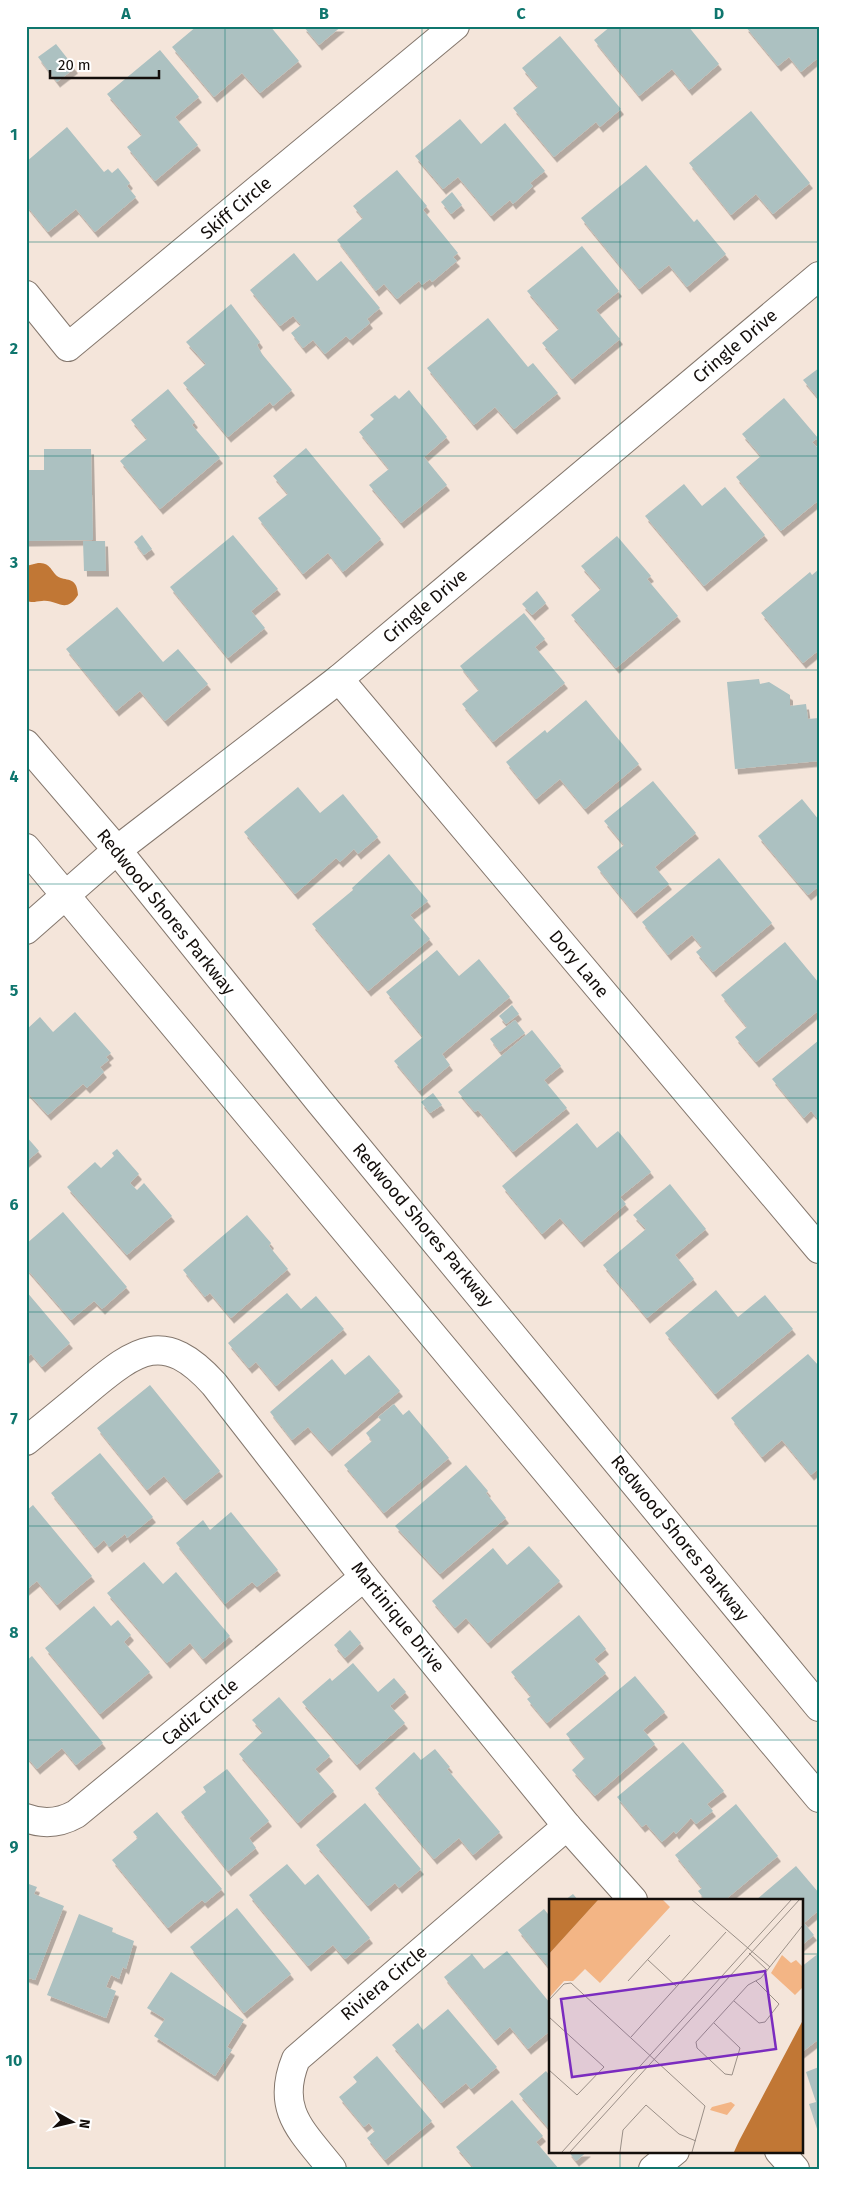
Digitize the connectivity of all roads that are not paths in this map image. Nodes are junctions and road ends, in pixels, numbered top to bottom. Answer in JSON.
{"nodes":[{"id":1,"x":455,"y":26,"type":"edge"},
{"id":2,"x":819,"y":276,"type":"edge"},
{"id":3,"x":26,"y":295,"type":"edge"},
{"id":4,"x":339,"y":679,"type":"junction"},
{"id":5,"x":26,"y":744,"type":"edge"},
{"id":6,"x":26,"y":848,"type":"edge"},
{"id":7,"x":117,"y":850,"type":"junction"},
{"id":8,"x":67,"y":896,"type":"junction"},
{"id":9,"x":26,"y":930,"type":"edge"},
{"id":10,"x":816,"y":1239,"type":"edge"},
{"id":11,"x":26,"y":1441,"type":"edge"},
{"id":12,"x":364,"y":1576,"type":"junction"},
{"id":13,"x":819,"y":1707,"type":"edge"},
{"id":14,"x":819,"y":1798,"type":"edge"},
{"id":15,"x":26,"y":1818,"type":"edge"},
{"id":16,"x":567,"y":1826,"type":"junction"},
{"id":17,"x":632,"y":1899,"type":"edge"},
{"id":18,"x":674,"y":2152,"type":"edge"},
{"id":19,"x":780,"y":2152,"type":"edge"},
{"id":20,"x":332,"y":2169,"type":"edge"},
{"id":21,"x":653,"y":2169,"type":"edge"},
{"id":22,"x":795,"y":2169,"type":"edge"}],
"edges":[{"from":1,"to":3,"type":"street","name":"Skiff Circle"},
{"from":2,"to":4,"type":"street","name":"Cringle Drive"},
{"from":4,"to":7,"type":"street","name":"Cringle Drive"},
{"from":4,"to":10,"type":"street","name":"Dory Lane"},
{"from":5,"to":7,"type":"street","name":"Redwood Shores Parkway"},
{"from":6,"to":8,"type":"street"},
{"from":7,"to":8,"type":"street","name":"Cringle Drive"},
{"from":7,"to":13,"type":"street","name":"Redwood Shores Parkway"},
{"from":8,"to":9,"type":"street","name":"Cringle Drive"},
{"from":8,"to":14,"type":"street"},
{"from":11,"to":12,"type":"street","name":"Martinique Drive"},
{"from":12,"to":15,"type":"street","name":"Cadiz Circle"},
{"from":12,"to":16,"type":"street","name":"Martinique Drive"},
{"from":16,"to":17,"type":"street","name":"Martinique Drive"},
{"from":16,"to":20,"type":"street","name":"Riviera Circle"},
{"from":18,"to":21,"type":"street"},
{"from":19,"to":22,"type":"street"}]}
